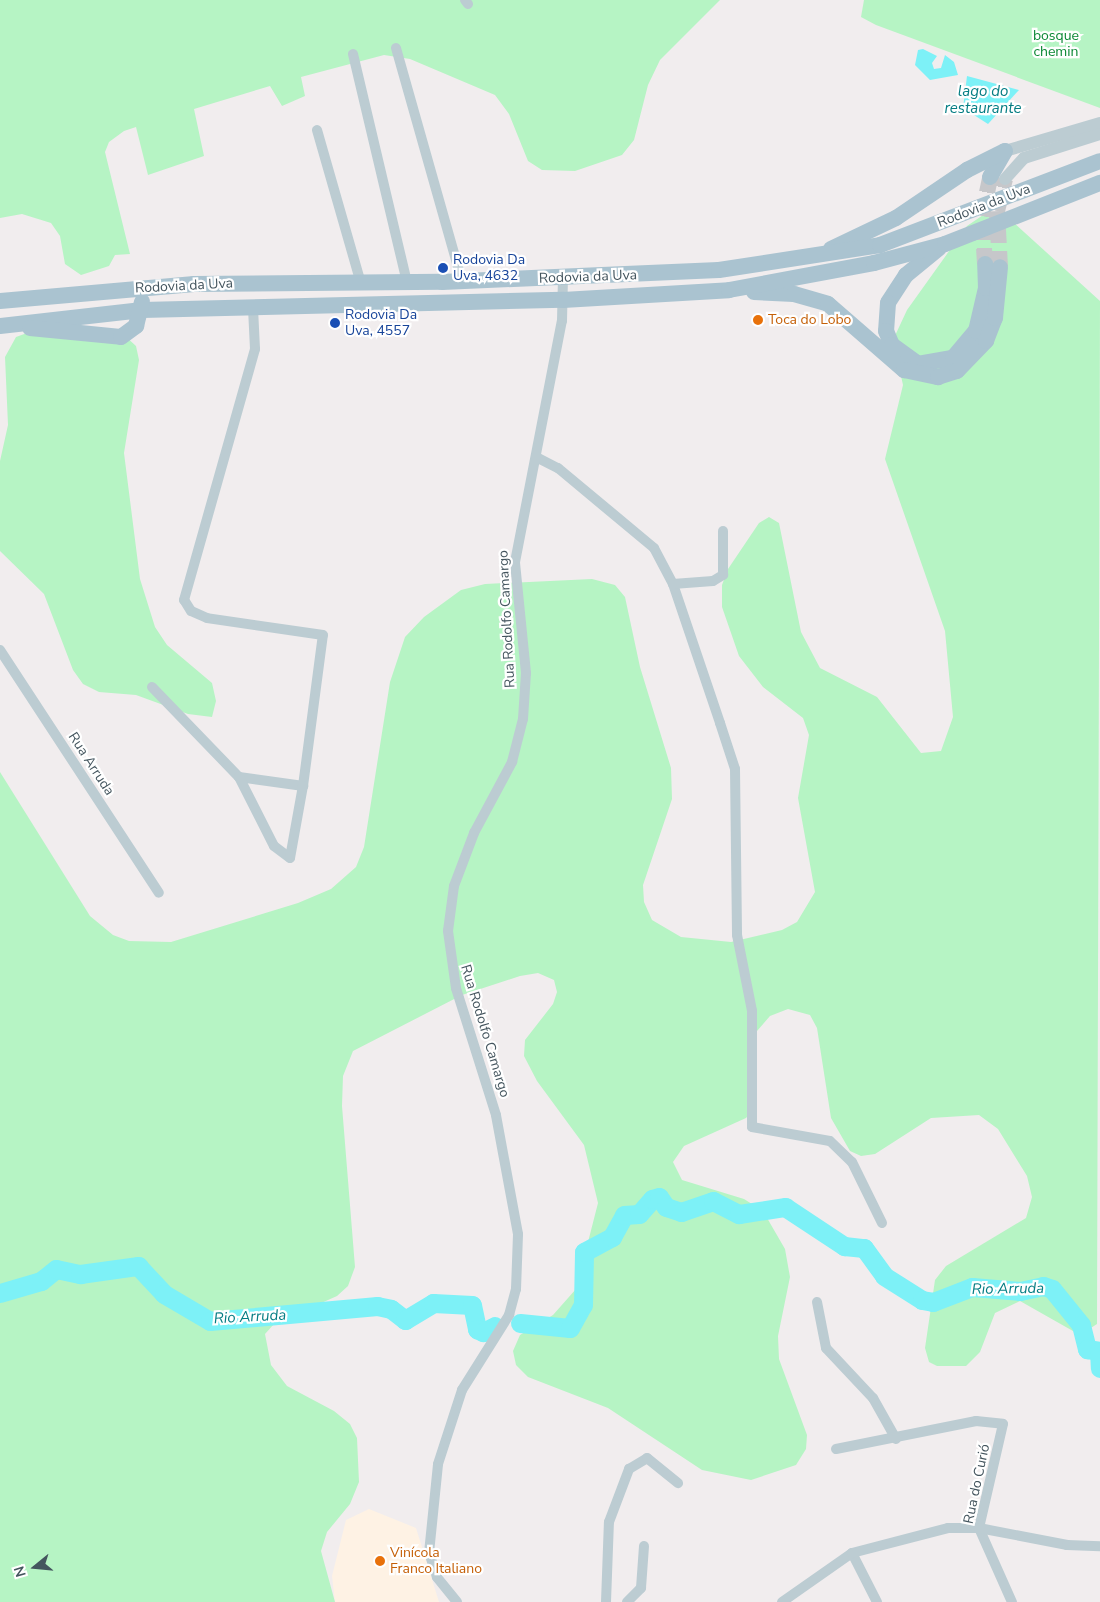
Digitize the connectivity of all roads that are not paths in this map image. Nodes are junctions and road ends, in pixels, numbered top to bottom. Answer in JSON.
{"nodes":[{"id":1,"x":396,"y":48,"type":"dead end"},
{"id":2,"x":353,"y":54,"type":"dead end"},
{"id":3,"x":1100,"y":123,"type":"edge"},
{"id":4,"x":317,"y":130,"type":"dead end"},
{"id":5,"x":1100,"y":134,"type":"edge"},
{"id":6,"x":1005,"y":151,"type":"junction"},
{"id":7,"x":1100,"y":161,"type":"edge"},
{"id":8,"x":998,"y":178,"type":"joint"},
{"id":9,"x":1100,"y":183,"type":"edge"},
{"id":10,"x":945,"y":244,"type":"junction"},
{"id":11,"x":819,"y":254,"type":"junction"},
{"id":12,"x":563,"y":278,"type":"junction"},
{"id":13,"x":462,"y":281,"type":"junction"},
{"id":14,"x":407,"y":282,"type":"junction"},
{"id":15,"x":361,"y":283,"type":"junction"},
{"id":16,"x":140,"y":288,"type":"junction"},
{"id":17,"x":729,"y":290,"type":"junction"},
{"id":18,"x":563,"y":300,"type":"junction"},
{"id":19,"x":0,"y":301,"type":"edge"},
{"id":20,"x":253,"y":308,"type":"junction"},
{"id":21,"x":142,"y":310,"type":"junction"},
{"id":22,"x":3,"y":325,"type":"edge"},
{"id":23,"x":536,"y":457,"type":"junction"},
{"id":24,"x":723,"y":531,"type":"dead end"},
{"id":25,"x":673,"y":584,"type":"junction"},
{"id":26,"x":0,"y":650,"type":"edge"},
{"id":27,"x":152,"y":687,"type":"dead end"},
{"id":28,"x":239,"y":777,"type":"junction"},
{"id":29,"x":304,"y":786,"type":"junction"},
{"id":30,"x":159,"y":893,"type":"dead end"},
{"id":31,"x":882,"y":1223,"type":"dead end"},
{"id":32,"x":817,"y":1302,"type":"dead end"},
{"id":33,"x":896,"y":1439,"type":"junction"},
{"id":34,"x":836,"y":1449,"type":"dead end"},
{"id":35,"x":678,"y":1483,"type":"dead end"},
{"id":36,"x":980,"y":1528,"type":"junction"},
{"id":37,"x":644,"y":1546,"type":"dead end"},
{"id":38,"x":1100,"y":1546,"type":"edge"},
{"id":39,"x":852,"y":1553,"type":"junction"},
{"id":40,"x":456,"y":1602,"type":"edge"},
{"id":41,"x":606,"y":1602,"type":"edge"},
{"id":42,"x":628,"y":1602,"type":"edge"},
{"id":43,"x":782,"y":1602,"type":"edge"},
{"id":44,"x":877,"y":1602,"type":"edge"},
{"id":45,"x":1012,"y":1602,"type":"edge"}],
"edges":[{"from":1,"to":13,"type":"street"},
{"from":2,"to":14,"type":"street"},
{"from":3,"to":6,"type":"street"},
{"from":4,"to":15,"type":"street"},
{"from":5,"to":8,"type":"street"},
{"from":6,"to":8,"type":"main road"},
{"from":6,"to":11,"type":"main road"},
{"from":7,"to":11,"type":"main road","name":"Rodovia da Uva"},
{"from":9,"to":10,"type":"main road","name":"Rodovia da Uva"},
{"from":10,"to":17,"type":"main road","name":"Rodovia da Uva"},
{"from":10,"to":17,"type":"main road"},
{"from":11,"to":12,"type":"main road","name":"Rodovia da Uva"},
{"from":12,"to":13,"type":"main road","name":"Rodovia da Uva"},
{"from":12,"to":18,"type":"street","name":"Rua Rodolfo Camargo"},
{"from":13,"to":14,"type":"main road","name":"Rodovia da Uva"},
{"from":14,"to":15,"type":"main road","name":"Rodovia da Uva"},
{"from":15,"to":16,"type":"main road","name":"Rodovia da Uva"},
{"from":16,"to":19,"type":"main road","name":"Rodovia da Uva"},
{"from":16,"to":21,"type":"main road"},
{"from":17,"to":18,"type":"main road","name":"Rodovia da Uva"},
{"from":18,"to":20,"type":"main road","name":"Rodovia da Uva"},
{"from":18,"to":23,"type":"street","name":"Rua Rodolfo Camargo"},
{"from":20,"to":21,"type":"main road","name":"Rodovia da Uva"},
{"from":20,"to":29,"type":"street"},
{"from":21,"to":22,"type":"main road","name":"Rodovia da Uva"},
{"from":21,"to":22,"type":"main road"},
{"from":23,"to":25,"type":"street"},
{"from":23,"to":40,"type":"street","name":"Rua Rodolfo Camargo"},
{"from":24,"to":25,"type":"street"},
{"from":25,"to":31,"type":"street"},
{"from":26,"to":30,"type":"street","name":"Rua Arruda"},
{"from":27,"to":28,"type":"street"},
{"from":28,"to":29,"type":"street"},
{"from":28,"to":29,"type":"street"},
{"from":32,"to":33,"type":"street"},
{"from":33,"to":34,"type":"street"},
{"from":33,"to":36,"type":"street","name":"Rua do Curió"},
{"from":35,"to":41,"type":"street"},
{"from":36,"to":38,"type":"street"},
{"from":36,"to":39,"type":"street"},
{"from":36,"to":45,"type":"street","name":"Rua do Curió"},
{"from":37,"to":42,"type":"street"},
{"from":39,"to":43,"type":"street"},
{"from":39,"to":44,"type":"street"}]}
